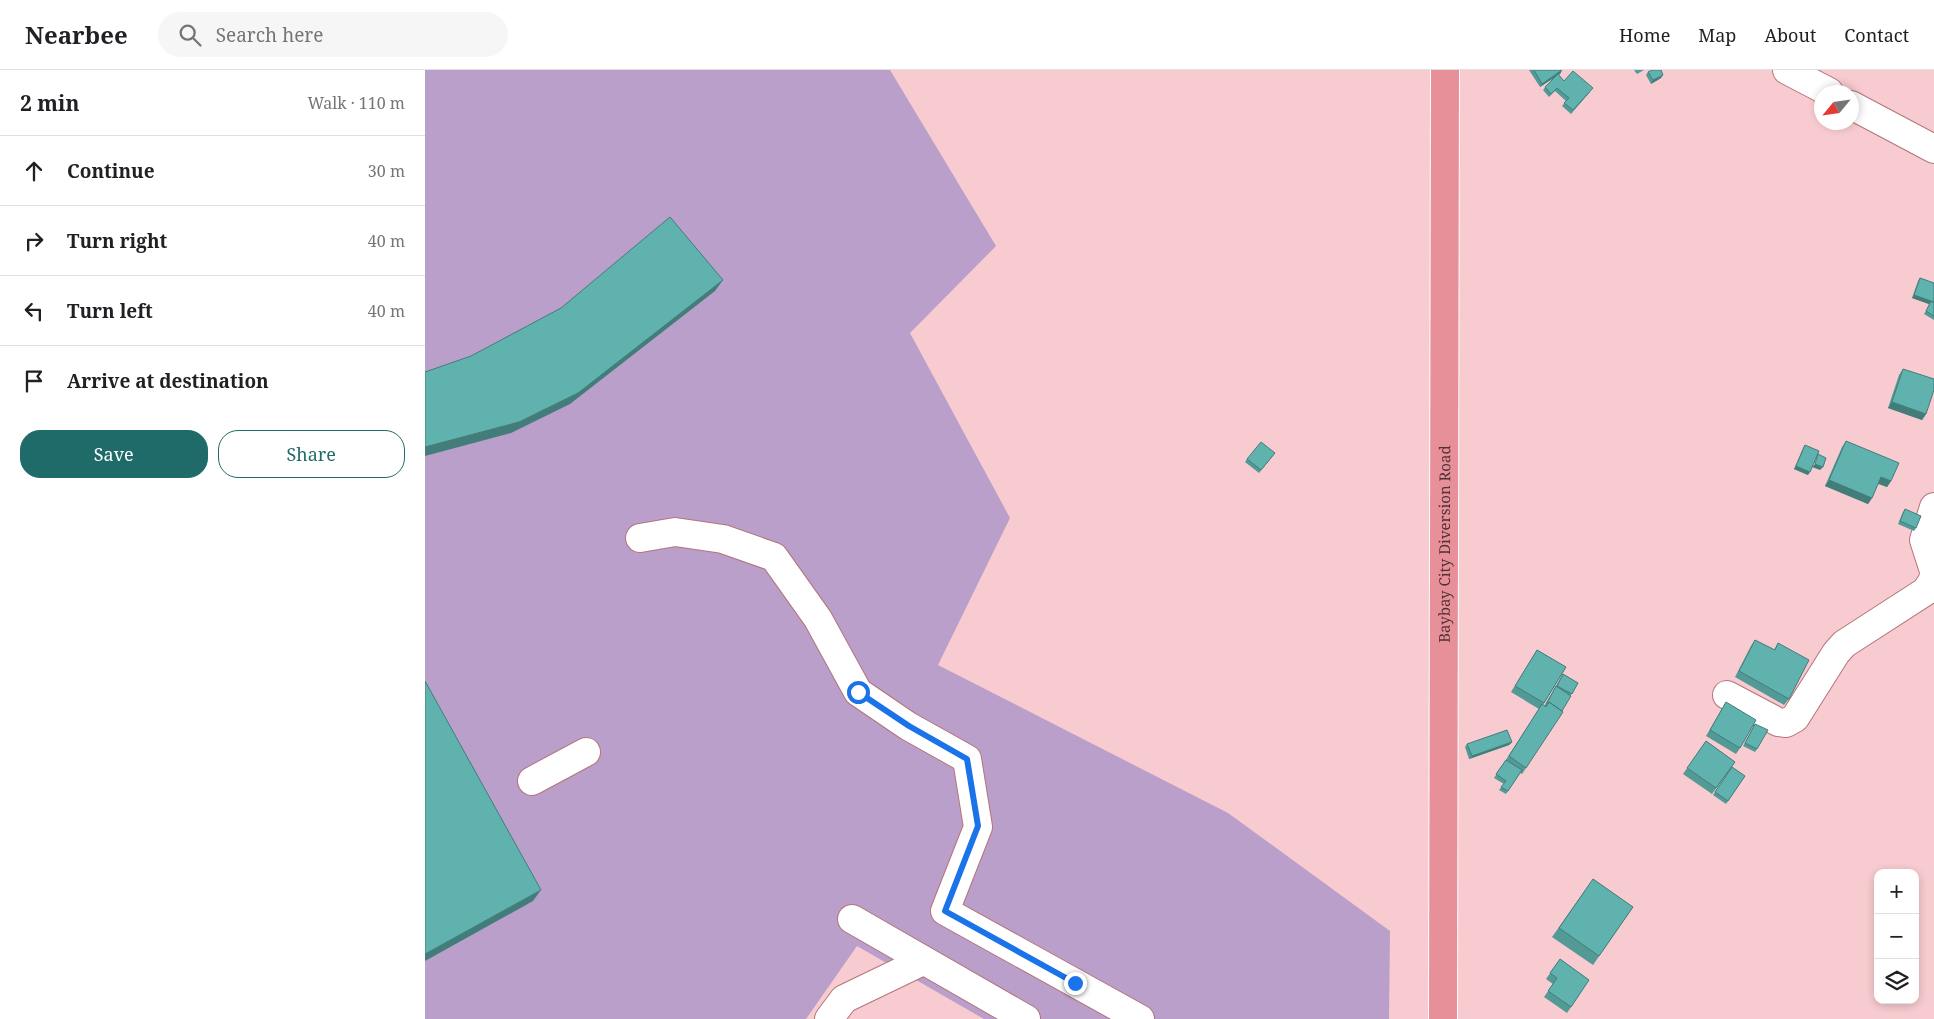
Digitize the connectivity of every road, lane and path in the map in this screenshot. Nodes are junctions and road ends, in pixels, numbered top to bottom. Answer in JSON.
{"nodes":[{"id":1,"x":1445,"y":70,"type":"edge"},
{"id":2,"x":1787,"y":70,"type":"edge"},
{"id":3,"x":1816,"y":85,"type":"edge"},
{"id":4,"x":1859,"y":108,"type":"edge"},
{"id":5,"x":1934,"y":148,"type":"edge"},
{"id":6,"x":1934,"y":507,"type":"edge"},
{"id":7,"x":640,"y":538,"type":"dead end"},
{"id":8,"x":1934,"y":572,"type":"edge"},
{"id":9,"x":1727,"y":695,"type":"dead end"},
{"id":10,"x":586,"y":752,"type":"dead end"},
{"id":11,"x":532,"y":781,"type":"dead end"},
{"id":12,"x":852,"y":919,"type":"dead end"},
{"id":13,"x":923,"y":961,"type":"junction"},
{"id":14,"x":829,"y":1019,"type":"edge"},
{"id":15,"x":1027,"y":1019,"type":"edge"},
{"id":16,"x":1140,"y":1019,"type":"edge"},
{"id":17,"x":1443,"y":1019,"type":"edge"}],
"edges":[{"from":1,"to":17,"type":"highway","name":"Baybay City Diversion Road"},
{"from":2,"to":3,"type":"street"},
{"from":4,"to":5,"type":"street"},
{"from":6,"to":8,"type":"street"},
{"from":7,"to":16,"type":"street"},
{"from":8,"to":9,"type":"street"},
{"from":10,"to":11,"type":"street"},
{"from":12,"to":13,"type":"street"},
{"from":13,"to":14,"type":"street"},
{"from":13,"to":15,"type":"street"}]}
